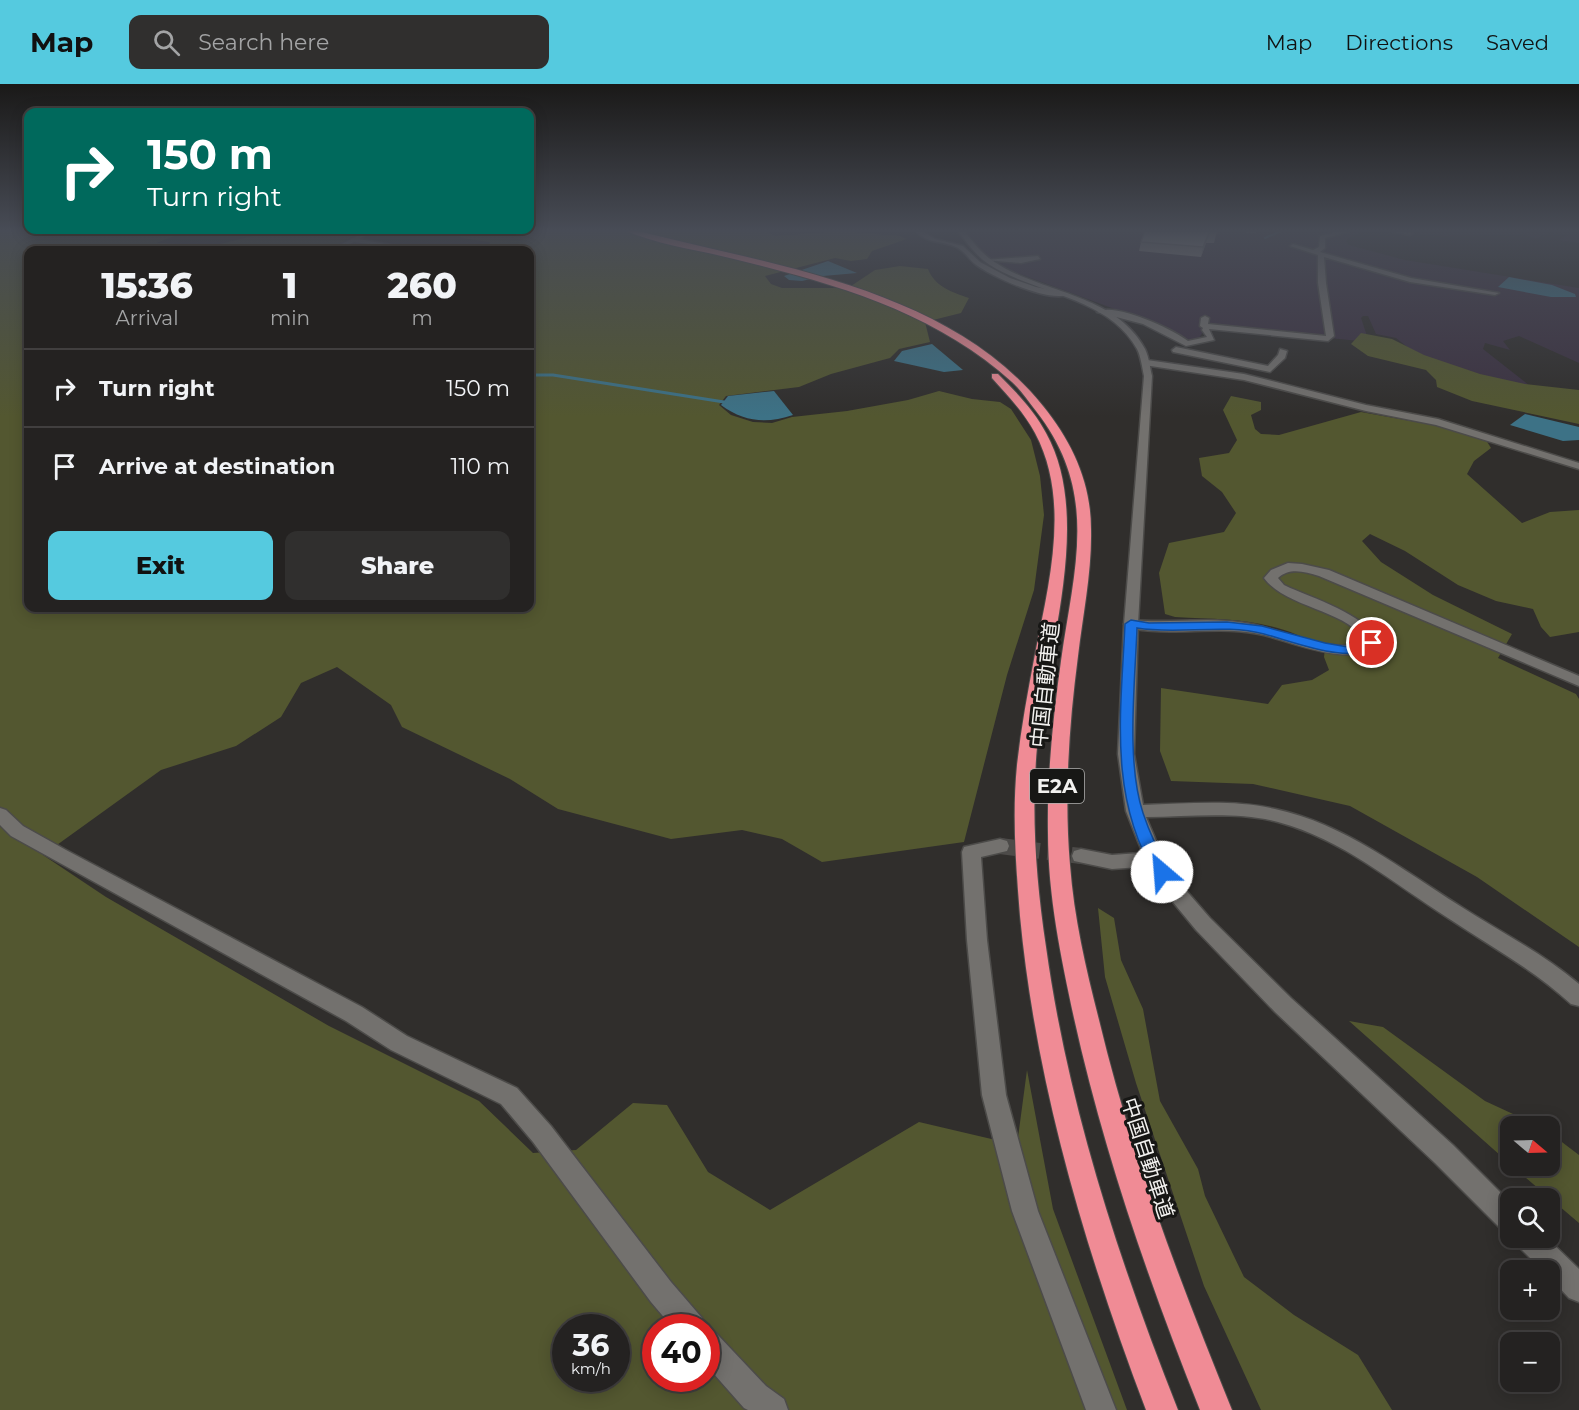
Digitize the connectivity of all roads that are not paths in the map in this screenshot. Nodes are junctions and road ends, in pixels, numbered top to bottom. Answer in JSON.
{"nodes":[{"id":1,"x":847,"y":293,"type":"edge"},
{"id":2,"x":853,"y":293,"type":"edge"},
{"id":3,"x":1053,"y":293,"type":"edge"},
{"id":4,"x":1062,"y":293,"type":"edge"},
{"id":5,"x":1323,"y":293,"type":"edge"},
{"id":6,"x":1065,"y":294,"type":"junction"},
{"id":7,"x":1101,"y":312,"type":"junction"},
{"id":8,"x":1205,"y":318,"type":"dead end"},
{"id":9,"x":1206,"y":330,"type":"dead end"},
{"id":10,"x":1186,"y":344,"type":"junction"},
{"id":11,"x":1176,"y":350,"type":"junction"},
{"id":12,"x":1283,"y":351,"type":"dead end"},
{"id":13,"x":1149,"y":363,"type":"junction"},
{"id":14,"x":1579,"y":466,"type":"edge"},
{"id":15,"x":1131,"y":624,"type":"junction"},
{"id":16,"x":1579,"y":681,"type":"edge"},
{"id":17,"x":1135,"y":811,"type":"junction"},
{"id":18,"x":0,"y":814,"type":"edge"},
{"id":19,"x":1000,"y":846,"type":"tunnel mouth"},
{"id":20,"x":1081,"y":856,"type":"tunnel mouth"},
{"id":21,"x":1154,"y":860,"type":"junction"},
{"id":22,"x":1579,"y":997,"type":"edge"},
{"id":23,"x":1500,"y":1210,"type":"edge"},
{"id":24,"x":1538,"y":1248,"type":"edge"},
{"id":25,"x":1579,"y":1288,"type":"edge"},
{"id":26,"x":680,"y":1314,"type":"edge"},
{"id":27,"x":720,"y":1359,"type":"edge"},
{"id":28,"x":772,"y":1410,"type":"edge"},
{"id":29,"x":1101,"y":1410,"type":"edge"},
{"id":30,"x":1162,"y":1410,"type":"edge"},
{"id":31,"x":1216,"y":1410,"type":"edge"}],
"edges":[{"from":1,"to":30,"type":"highway","name":"中国自動車道","number":"E2A"},
{"from":2,"to":31,"type":"highway","name":"中国自動車道","number":"E2A"},
{"from":3,"to":6,"type":"street"},
{"from":4,"to":6,"type":"street"},
{"from":5,"to":8,"type":"street"},
{"from":6,"to":7,"type":"street"},
{"from":7,"to":10,"type":"street"},
{"from":7,"to":13,"type":"street"},
{"from":9,"to":10,"type":"street"},
{"from":10,"to":11,"type":"street"},
{"from":11,"to":12,"type":"street"},
{"from":11,"to":13,"type":"street"},
{"from":13,"to":14,"type":"street"},
{"from":13,"to":15,"type":"street"},
{"from":15,"to":16,"type":"street"},
{"from":15,"to":17,"type":"street"},
{"from":17,"to":21,"type":"street"},
{"from":17,"to":22,"type":"street"},
{"from":18,"to":26,"type":"street"},
{"from":19,"to":29,"type":"street"},
{"from":20,"to":21,"type":"street"},
{"from":21,"to":23,"type":"street"},
{"from":24,"to":25,"type":"street"},
{"from":27,"to":28,"type":"street"}]}
